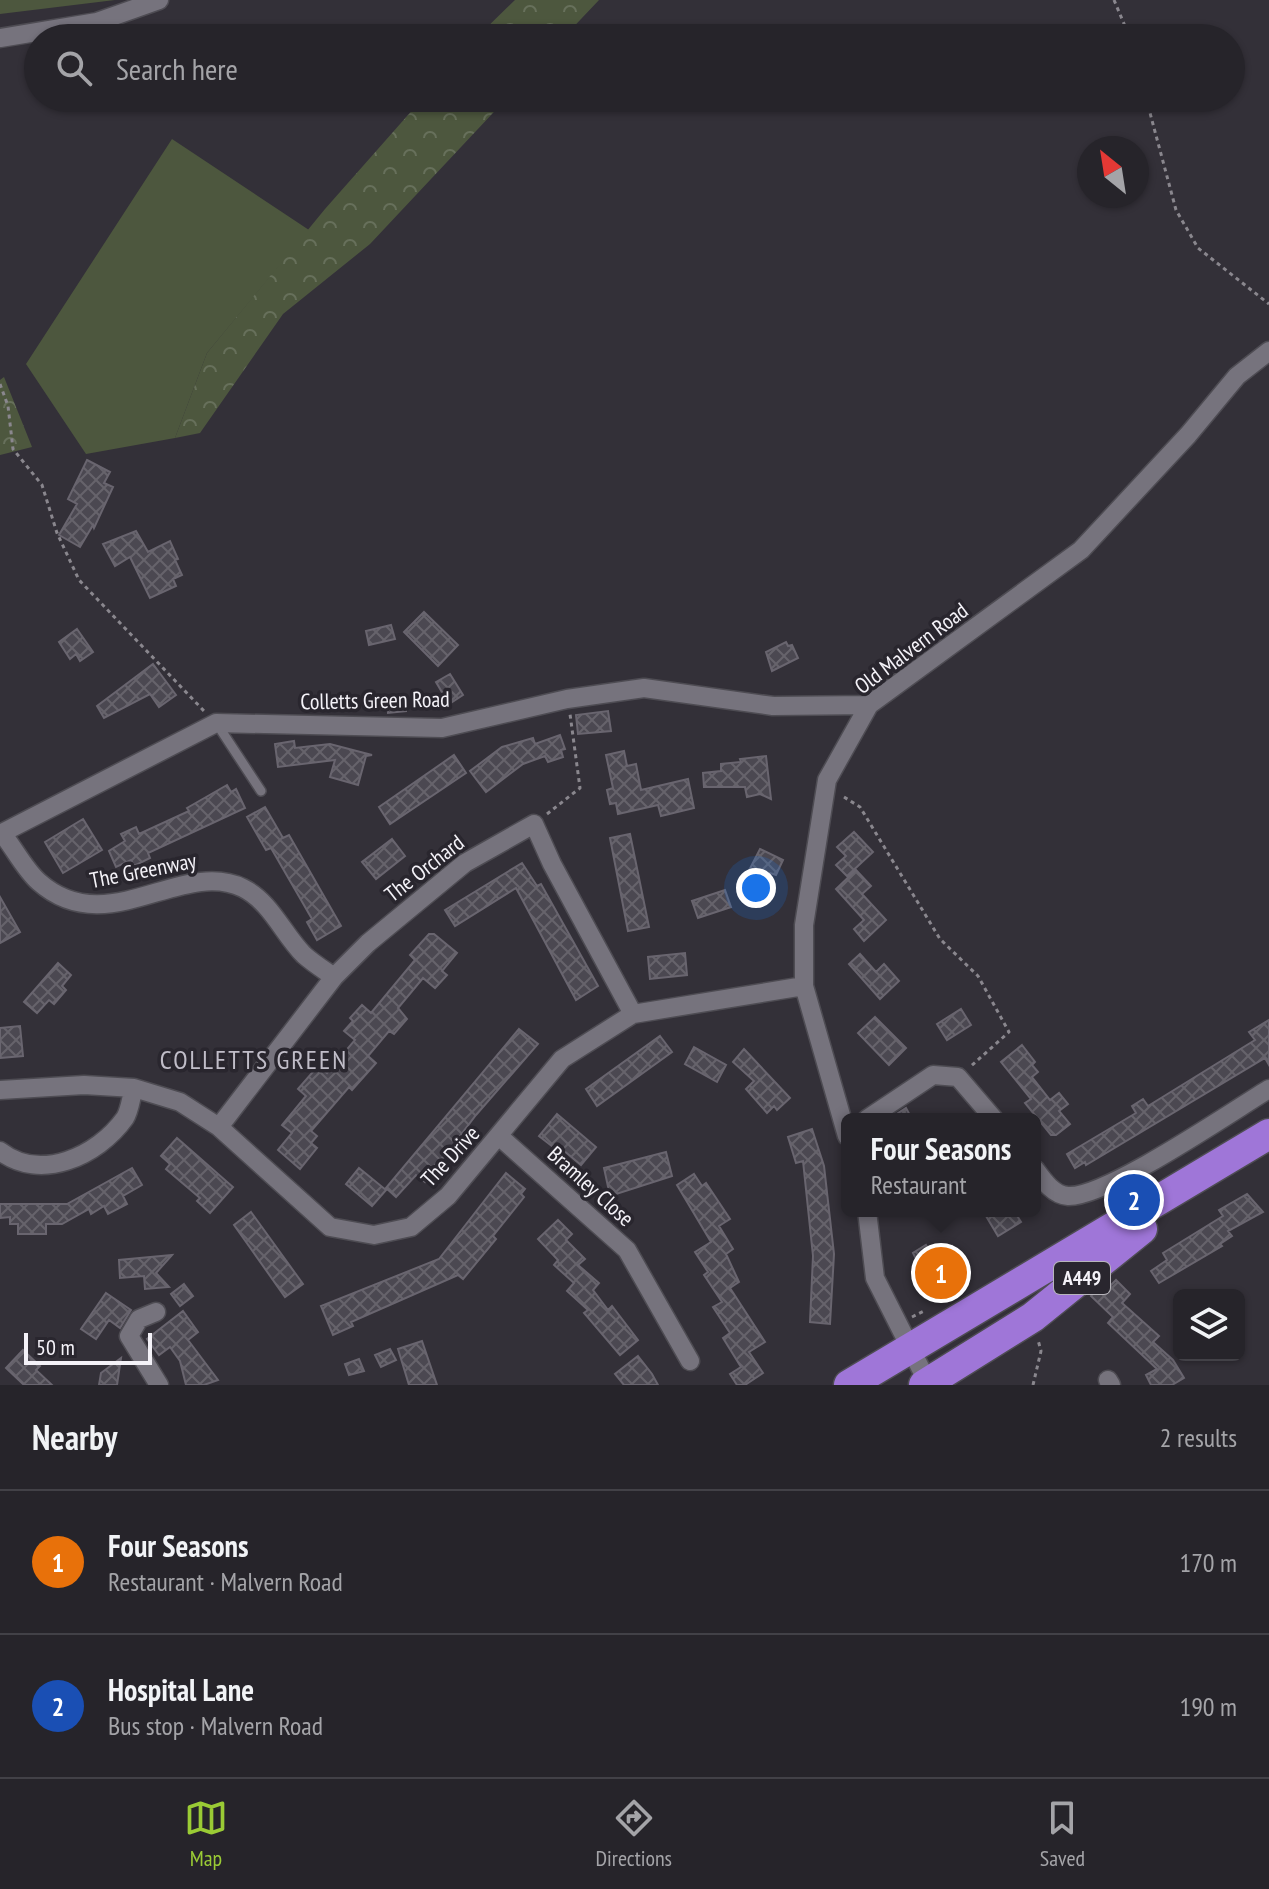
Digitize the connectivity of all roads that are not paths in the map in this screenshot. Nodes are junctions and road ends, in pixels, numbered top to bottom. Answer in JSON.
{"nodes":[{"id":1,"x":159,"y":0,"type":"edge"},
{"id":2,"x":85,"y":24,"type":"edge"},
{"id":3,"x":24,"y":34,"type":"edge"},
{"id":4,"x":0,"y":38,"type":"edge"},
{"id":5,"x":1269,"y":351,"type":"edge"},
{"id":6,"x":869,"y":705,"type":"junction"},
{"id":7,"x":216,"y":723,"type":"junction"},
{"id":8,"x":261,"y":791,"type":"dead end"},
{"id":9,"x":1,"y":833,"type":"edge"},
{"id":10,"x":334,"y":977,"type":"junction"},
{"id":11,"x":804,"y":986,"type":"junction"},
{"id":12,"x":633,"y":1014,"type":"junction"},
{"id":13,"x":134,"y":1088,"type":"junction"},
{"id":14,"x":1269,"y":1089,"type":"edge"},
{"id":15,"x":0,"y":1090,"type":"edge"},
{"id":16,"x":841,"y":1113,"type":"edge"},
{"id":17,"x":876,"y":1113,"type":"edge"},
{"id":18,"x":989,"y":1113,"type":"edge"},
{"id":19,"x":219,"y":1127,"type":"junction"},
{"id":20,"x":1269,"y":1134,"type":"edge"},
{"id":21,"x":500,"y":1137,"type":"junction"},
{"id":22,"x":0,"y":1151,"type":"edge"},
{"id":23,"x":1231,"y":1158,"type":"junction"},
{"id":24,"x":1041,"y":1177,"type":"edge"},
{"id":25,"x":868,"y":1217,"type":"edge"},
{"id":26,"x":156,"y":1312,"type":"dead end"},
{"id":27,"x":910,"y":1347,"type":"junction"},
{"id":28,"x":690,"y":1361,"type":"dead end"},
{"id":29,"x":927,"y":1384,"type":"edge"},
{"id":30,"x":159,"y":1385,"type":"edge"},
{"id":31,"x":849,"y":1385,"type":"edge"}],
"edges":[{"from":1,"to":2,"type":"street"},
{"from":3,"to":4,"type":"street"},
{"from":5,"to":6,"type":"street","name":"Old Malvern Road"},
{"from":6,"to":7,"type":"street","name":"Colletts Green Road"},
{"from":6,"to":11,"type":"street","name":"Old Malvern Road"},
{"from":7,"to":8,"type":"lane"},
{"from":7,"to":9,"type":"street","name":"Colletts Green Road"},
{"from":9,"to":10,"type":"street","name":"The Greenway"},
{"from":10,"to":12,"type":"street","name":"The Orchard"},
{"from":10,"to":19,"type":"street","name":"The Orchard"},
{"from":11,"to":12,"type":"street","name":"The Drive"},
{"from":11,"to":16,"type":"street","name":"Old Malvern Road"},
{"from":12,"to":21,"type":"street","name":"The Drive"},
{"from":13,"to":15,"type":"street","name":"The Drive"},
{"from":13,"to":19,"type":"street","name":"The Drive"},
{"from":13,"to":22,"type":"street"},
{"from":14,"to":24,"type":"street"},
{"from":17,"to":18,"type":"street"},
{"from":19,"to":21,"type":"street","name":"The Drive"},
{"from":20,"to":23,"type":"highway","number":"A449"},
{"from":21,"to":28,"type":"street","name":"Bramley Close"},
{"from":23,"to":27,"type":"highway","number":"A449"},
{"from":23,"to":29,"type":"highway","number":"A449"},
{"from":25,"to":27,"type":"street"},
{"from":26,"to":30,"type":"street"},
{"from":27,"to":29,"type":"street"},
{"from":27,"to":31,"type":"highway","number":"A449"}]}
